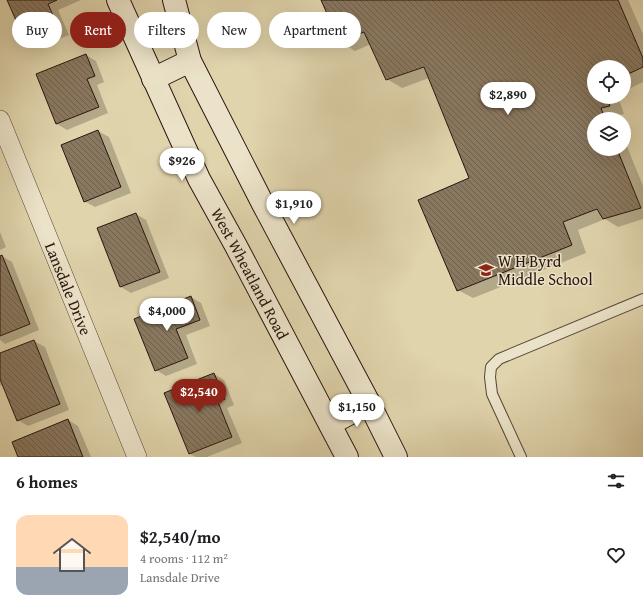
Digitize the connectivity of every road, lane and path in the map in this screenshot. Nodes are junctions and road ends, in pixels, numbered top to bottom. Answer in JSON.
{"nodes":[{"id":1,"x":118,"y":0,"type":"edge"},
{"id":2,"x":174,"y":0,"type":"edge"},
{"id":3,"x":190,"y":61,"type":"junction"},
{"id":4,"x":153,"y":79,"type":"junction"},
{"id":5,"x":0,"y":120,"type":"edge"},
{"id":6,"x":643,"y":299,"type":"edge"},
{"id":7,"x":369,"y":403,"type":"junction"},
{"id":8,"x":330,"y":424,"type":"junction"},
{"id":9,"x":137,"y":457,"type":"edge"},
{"id":10,"x":347,"y":457,"type":"edge"},
{"id":11,"x":396,"y":457,"type":"edge"},
{"id":12,"x":521,"y":457,"type":"edge"}],
"edges":[{"from":1,"to":4,"type":"main road","name":"West Wheatland Road"},
{"from":2,"to":3,"type":"main road"},
{"from":3,"to":4,"type":"main road"},
{"from":3,"to":7,"type":"main road"},
{"from":4,"to":8,"type":"main road","name":"West Wheatland Road"},
{"from":5,"to":9,"type":"street","name":"Lansdale Drive"},
{"from":6,"to":12,"type":"lane"},
{"from":7,"to":8,"type":"main road"},
{"from":7,"to":11,"type":"main road"},
{"from":8,"to":10,"type":"main road","name":"West Wheatland Road"}]}
